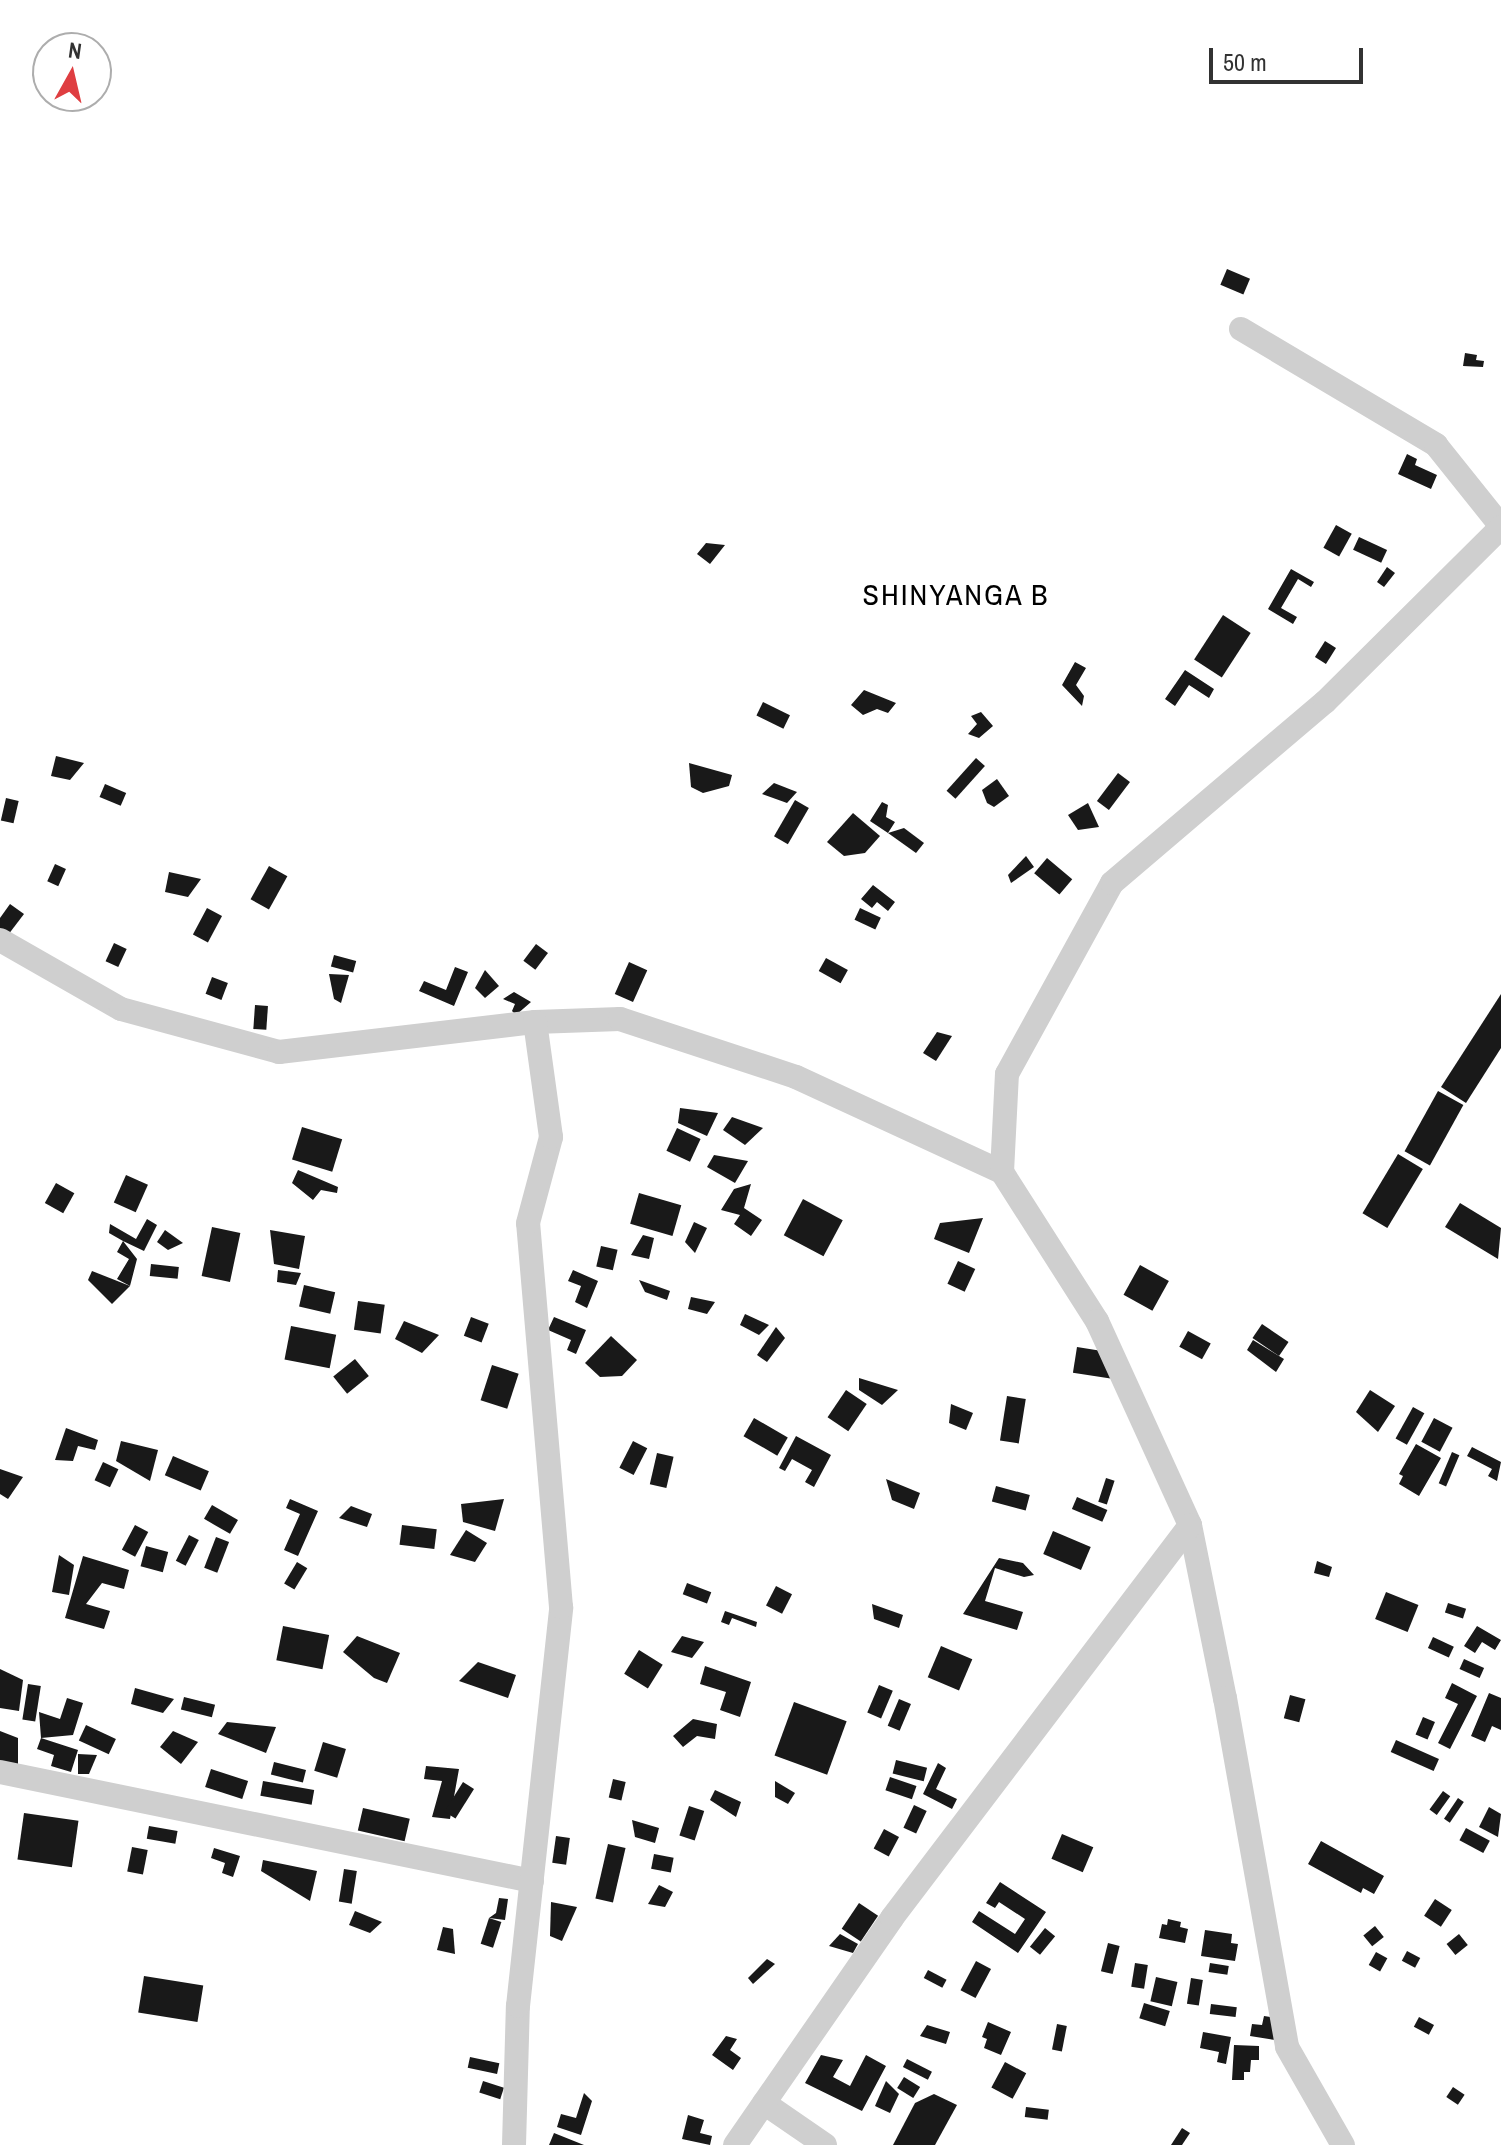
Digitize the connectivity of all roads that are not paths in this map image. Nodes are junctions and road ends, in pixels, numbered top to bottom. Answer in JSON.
{"nodes":[{"id":1,"x":1241,"y":329,"type":"dead end"},
{"id":2,"x":1501,"y":526,"type":"edge"},
{"id":3,"x":0,"y":940,"type":"edge"},
{"id":4,"x":535,"y":1022,"type":"junction"},
{"id":5,"x":1002,"y":1172,"type":"junction"},
{"id":6,"x":1190,"y":1525,"type":"junction"},
{"id":7,"x":0,"y":1772,"type":"edge"},
{"id":8,"x":532,"y":1881,"type":"junction"},
{"id":9,"x":764,"y":2103,"type":"junction"},
{"id":10,"x":514,"y":2145,"type":"edge"},
{"id":11,"x":735,"y":2145,"type":"edge"},
{"id":12,"x":825,"y":2145,"type":"edge"},
{"id":13,"x":1343,"y":2145,"type":"edge"}],
"edges":[{"from":1,"to":2,"type":"street"},
{"from":2,"to":5,"type":"street"},
{"from":3,"to":4,"type":"street"},
{"from":4,"to":5,"type":"street"},
{"from":4,"to":8,"type":"street"},
{"from":5,"to":6,"type":"street"},
{"from":6,"to":9,"type":"street"},
{"from":6,"to":13,"type":"street"},
{"from":7,"to":8,"type":"street"},
{"from":8,"to":10,"type":"street"},
{"from":9,"to":11,"type":"street"},
{"from":9,"to":12,"type":"street"}]}
